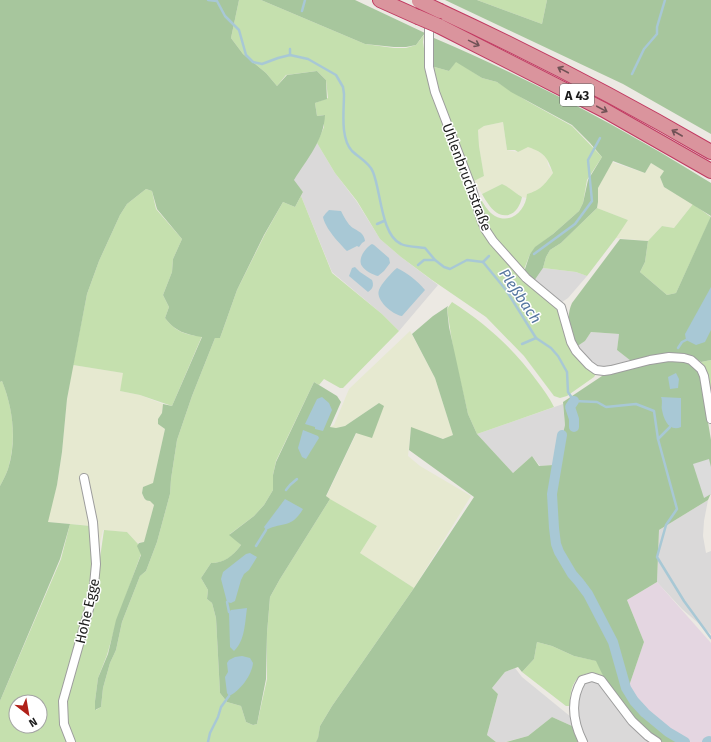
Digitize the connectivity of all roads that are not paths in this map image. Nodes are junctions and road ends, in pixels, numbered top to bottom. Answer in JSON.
{"nodes":[{"id":1,"x":380,"y":0,"type":"edge"},
{"id":2,"x":422,"y":0,"type":"edge"},
{"id":3,"x":711,"y":152,"type":"edge"},
{"id":4,"x":711,"y":171,"type":"edge"},
{"id":5,"x":711,"y":419,"type":"edge"},
{"id":6,"x":84,"y":478,"type":"dead end"},
{"id":7,"x":71,"y":742,"type":"edge"},
{"id":8,"x":583,"y":742,"type":"edge"},
{"id":9,"x":657,"y":742,"type":"edge"}],
"edges":[{"from":1,"to":4,"type":"highway","number":"A 43","one_way":true,"bridge":true},
{"from":3,"to":2,"type":"highway","number":"A 43","one_way":true,"bridge":true},
{"from":2,"to":5,"type":"street","name":"Uhlenbruchstraße"},
{"from":6,"to":7,"type":"street","name":"Hohe Egge"},
{"from":8,"to":9,"type":"street"}]}
